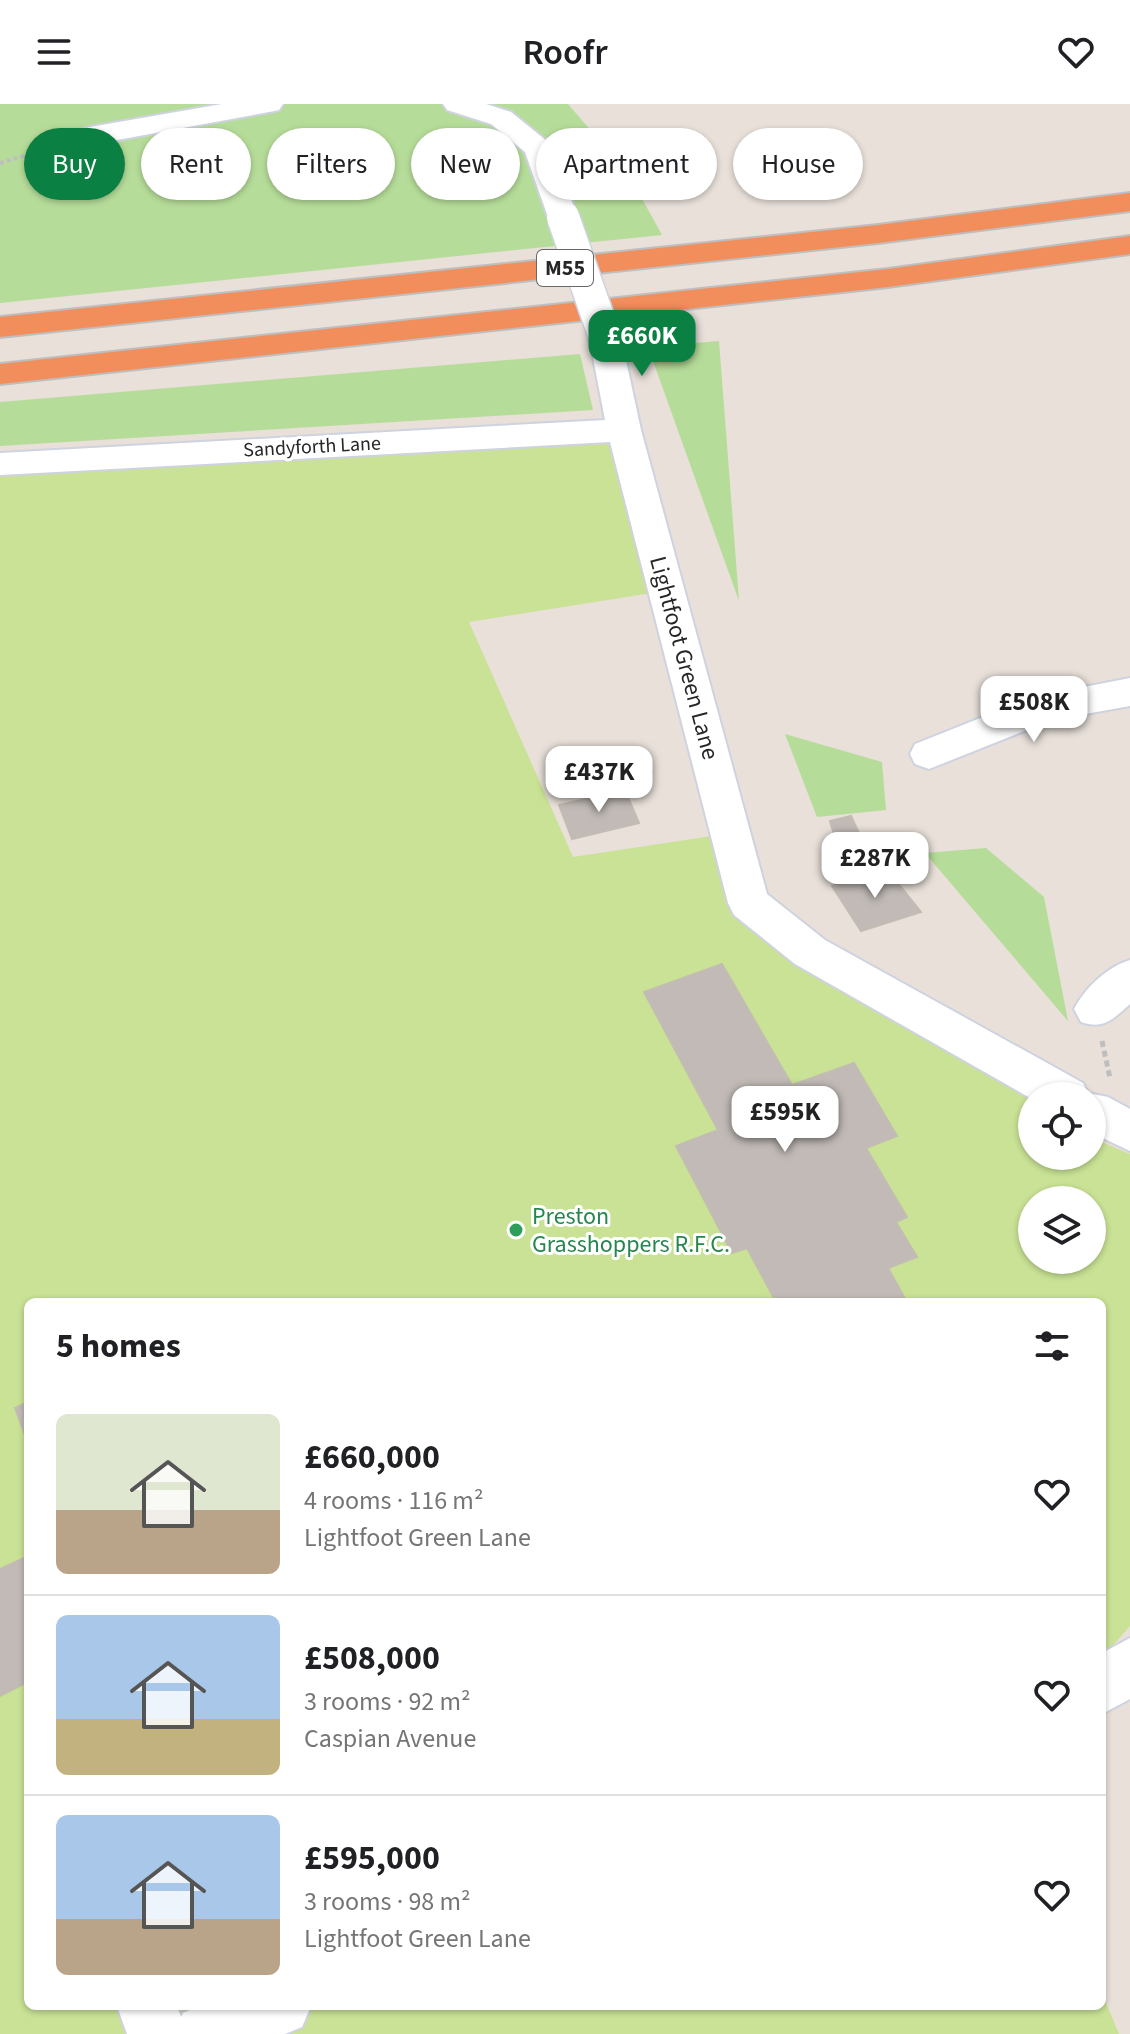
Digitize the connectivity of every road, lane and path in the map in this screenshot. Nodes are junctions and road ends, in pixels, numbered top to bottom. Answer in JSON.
{"nodes":[{"id":1,"x":269,"y":104,"type":"edge"},
{"id":2,"x":457,"y":104,"type":"edge"},
{"id":3,"x":210,"y":108,"type":"edge"},
{"id":4,"x":124,"y":128,"type":"edge"},
{"id":5,"x":24,"y":156,"type":"edge"},
{"id":6,"x":0,"y":163,"type":"edge"},
{"id":7,"x":1130,"y":202,"type":"edge"},
{"id":8,"x":1130,"y":245,"type":"edge"},
{"id":9,"x":0,"y":327,"type":"edge"},
{"id":10,"x":0,"y":374,"type":"edge"},
{"id":11,"x":624,"y":430,"type":"junction"},
{"id":12,"x":0,"y":464,"type":"edge"},
{"id":13,"x":1130,"y":692,"type":"edge"},
{"id":14,"x":929,"y":754,"type":"dead end"},
{"id":15,"x":1130,"y":977,"type":"edge"},
{"id":16,"x":1096,"y":1009,"type":"joint"},
{"id":17,"x":1042,"y":1082,"type":"edge"},
{"id":18,"x":1101,"y":1082,"type":"edge"},
{"id":19,"x":1106,"y":1102,"type":"edge"},
{"id":20,"x":1130,"y":1131,"type":"edge"},
{"id":21,"x":1130,"y":1665,"type":"edge"},
{"id":22,"x":1106,"y":1684,"type":"edge"},
{"id":23,"x":148,"y":2010,"type":"edge"},
{"id":24,"x":270,"y":2010,"type":"edge"},
{"id":25,"x":157,"y":2034,"type":"edge"},
{"id":26,"x":204,"y":2034,"type":"edge"}],
"edges":[{"from":1,"to":3,"type":"street"},
{"from":2,"to":11,"type":"street","name":"Lightfoot Green Lane","bridge":true},
{"from":3,"to":4,"type":"street"},
{"from":5,"to":6,"type":"path"},
{"from":7,"to":9,"type":"highway","number":"M55"},
{"from":8,"to":10,"type":"highway","number":"M55"},
{"from":11,"to":12,"type":"street","name":"Sandyforth Lane"},
{"from":11,"to":17,"type":"street","name":"Lightfoot Green Lane"},
{"from":13,"to":14,"type":"street"},
{"from":15,"to":16,"type":"street"},
{"from":16,"to":18,"type":"path"},
{"from":19,"to":20,"type":"street"},
{"from":21,"to":22,"type":"street"},
{"from":23,"to":25,"type":"street"},
{"from":24,"to":26,"type":"street"}]}
